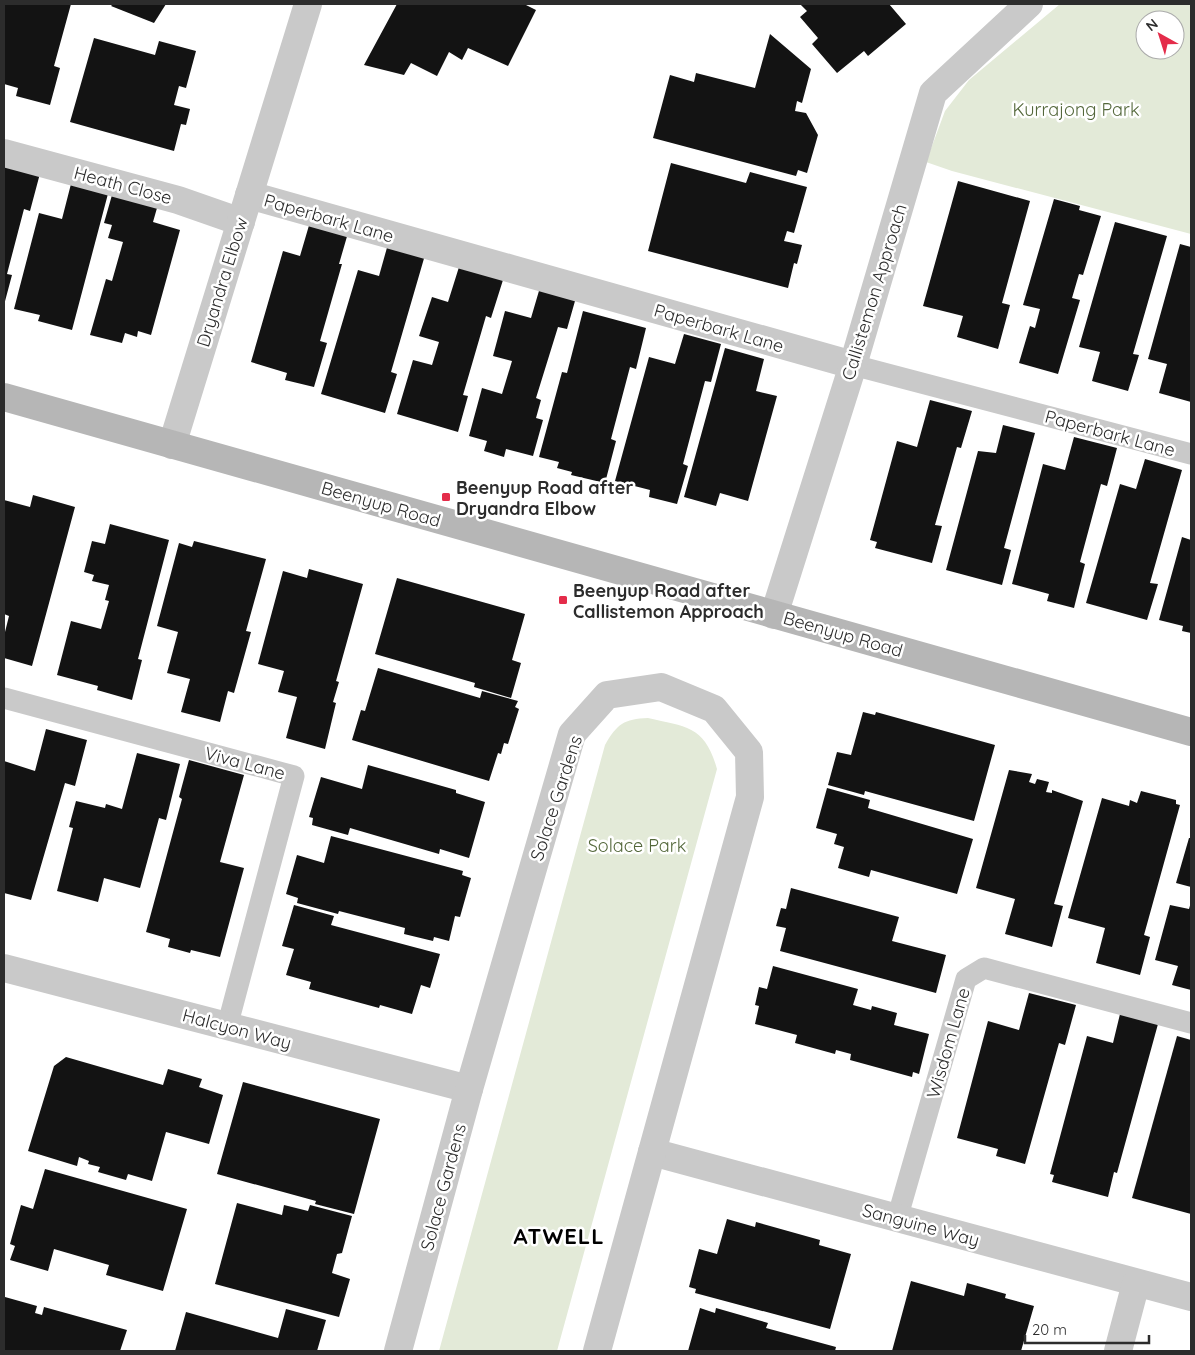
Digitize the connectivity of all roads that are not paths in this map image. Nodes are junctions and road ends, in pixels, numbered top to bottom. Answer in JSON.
{"nodes":[{"id":1,"x":308,"y":4,"type":"edge"},
{"id":2,"x":1028,"y":4,"type":"edge"},
{"id":3,"x":4,"y":153,"type":"edge"},
{"id":4,"x":249,"y":195,"type":"junction"},
{"id":5,"x":241,"y":222,"type":"junction"},
{"id":6,"x":853,"y":365,"type":"junction"},
{"id":7,"x":4,"y":397,"type":"edge"},
{"id":8,"x":172,"y":445,"type":"junction"},
{"id":9,"x":1191,"y":454,"type":"edge"},
{"id":10,"x":774,"y":615,"type":"junction"},
{"id":11,"x":4,"y":698,"type":"edge"},
{"id":12,"x":1191,"y":732,"type":"edge"},
{"id":13,"x":5,"y":974,"type":"edge"},
{"id":14,"x":1191,"y":1023,"type":"edge"},
{"id":15,"x":227,"y":1027,"type":"junction"},
{"id":16,"x":470,"y":1089,"type":"junction"},
{"id":17,"x":652,"y":1152,"type":"junction"},
{"id":18,"x":897,"y":1218,"type":"junction"},
{"id":19,"x":1136,"y":1283,"type":"junction"},
{"id":20,"x":1191,"y":1297,"type":"edge"},
{"id":21,"x":398,"y":1351,"type":"edge"},
{"id":22,"x":597,"y":1351,"type":"edge"},
{"id":23,"x":1118,"y":1351,"type":"edge"}],
"edges":[{"from":1,"to":4,"type":"street","name":"Dryandra Elbow"},
{"from":2,"to":6,"type":"street","name":"Callistemon Approach"},
{"from":3,"to":5,"type":"street","name":"Heath Close"},
{"from":4,"to":5,"type":"street","name":"Dryandra Elbow"},
{"from":4,"to":6,"type":"street","name":"Paperbark Lane"},
{"from":5,"to":8,"type":"street","name":"Dryandra Elbow"},
{"from":6,"to":9,"type":"lane","name":"Paperbark Lane"},
{"from":6,"to":10,"type":"street","name":"Callistemon Approach"},
{"from":7,"to":8,"type":"street","name":"Beenyup Road"},
{"from":8,"to":10,"type":"street","name":"Beenyup Road"},
{"from":10,"to":12,"type":"street","name":"Beenyup Road"},
{"from":11,"to":15,"type":"lane","name":"Viva Lane"},
{"from":13,"to":15,"type":"street","name":"Halcyon Way"},
{"from":14,"to":18,"type":"lane","name":"Wisdom Lane"},
{"from":15,"to":16,"type":"street","name":"Halcyon Way"},
{"from":16,"to":17,"type":"street","name":"Solace Gardens"},
{"from":16,"to":21,"type":"street","name":"Solace Gardens"},
{"from":17,"to":18,"type":"street","name":"Sanguine Way"},
{"from":17,"to":22,"type":"street","name":"Solace Gardens"},
{"from":18,"to":19,"type":"street","name":"Sanguine Way"},
{"from":19,"to":20,"type":"street","name":"Sanguine Way"},
{"from":19,"to":23,"type":"street"}]}
